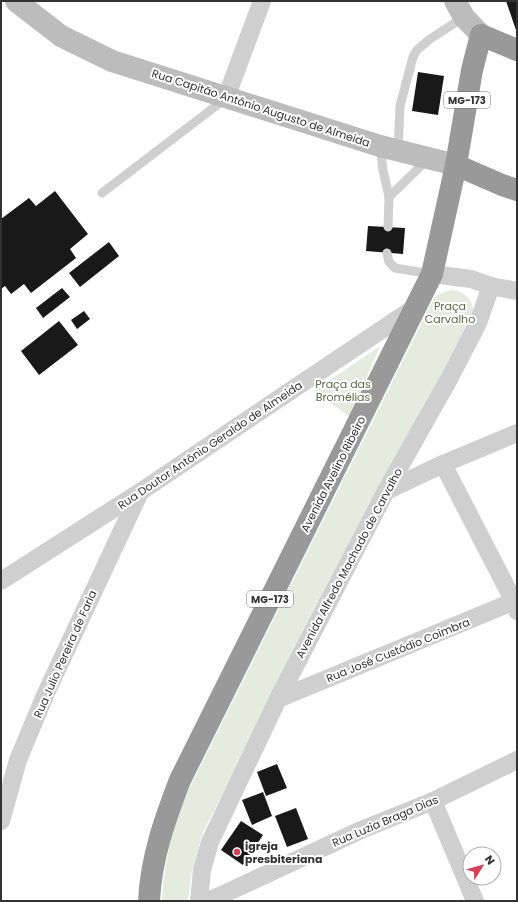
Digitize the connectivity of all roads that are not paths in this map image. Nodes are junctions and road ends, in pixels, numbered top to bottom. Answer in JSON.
{"nodes":[{"id":1,"x":16,"y":1,"type":"edge"},
{"id":2,"x":262,"y":1,"type":"edge"},
{"id":3,"x":460,"y":9,"type":"edge"},
{"id":4,"x":480,"y":35,"type":"junction"},
{"id":5,"x":517,"y":50,"type":"edge"},
{"id":6,"x":226,"y":98,"type":"junction"},
{"id":7,"x":389,"y":149,"type":"junction"},
{"id":8,"x":428,"y":159,"type":"junction"},
{"id":9,"x":456,"y":165,"type":"junction"},
{"id":10,"x":517,"y":190,"type":"edge"},
{"id":11,"x":102,"y":193,"type":"dead end"},
{"id":12,"x":389,"y":197,"type":"junction"},
{"id":13,"x":388,"y":227,"type":"dead end"},
{"id":14,"x":387,"y":253,"type":"dead end"},
{"id":15,"x":432,"y":274,"type":"junction"},
{"id":16,"x":491,"y":286,"type":"junction"},
{"id":17,"x":517,"y":291,"type":"edge"},
{"id":18,"x":417,"y":306,"type":"junction"},
{"id":19,"x":517,"y":434,"type":"edge"},
{"id":20,"x":443,"y":464,"type":"junction"},
{"id":21,"x":386,"y":490,"type":"junction"},
{"id":22,"x":140,"y":492,"type":"junction"},
{"id":23,"x":1,"y":581,"type":"edge"},
{"id":24,"x":516,"y":604,"type":"edge"},
{"id":25,"x":278,"y":699,"type":"junction"},
{"id":26,"x":517,"y":760,"type":"edge"},
{"id":27,"x":433,"y":801,"type":"junction"},
{"id":28,"x":1,"y":821,"type":"edge"},
{"id":29,"x":149,"y":901,"type":"edge"},
{"id":30,"x":199,"y":901,"type":"edge"},
{"id":31,"x":209,"y":901,"type":"edge"},
{"id":32,"x":475,"y":901,"type":"edge"}],
"edges":[{"from":1,"to":6,"type":"street","name":"Rua Capitão Antônio Augusto de Almeida"},
{"from":2,"to":6,"type":"street"},
{"from":3,"to":4,"type":"street"},
{"from":3,"to":7,"type":"lane"},
{"from":4,"to":5,"type":"highway"},
{"from":4,"to":9,"type":"highway","name":"Avenida Avelino Ribeiro","number":"MG-173"},
{"from":6,"to":7,"type":"street","name":"Rua Capitão Antônio Augusto de Almeida"},
{"from":6,"to":11,"type":"lane"},
{"from":7,"to":8,"type":"street","name":"Rua Capitão Antônio Augusto de Almeida"},
{"from":7,"to":12,"type":"lane"},
{"from":8,"to":9,"type":"street","name":"Rua Capitão Antônio Augusto de Almeida"},
{"from":8,"to":12,"type":"lane"},
{"from":9,"to":10,"type":"highway","name":"Rua Capitão Antônio Augusto de Almeida"},
{"from":9,"to":15,"type":"highway","name":"Avenida Avelino Ribeiro","number":"MG-173"},
{"from":12,"to":13,"type":"lane"},
{"from":14,"to":15,"type":"lane"},
{"from":15,"to":16,"type":"street"},
{"from":15,"to":18,"type":"highway","name":"Avenida Avelino Ribeiro","number":"MG-173"},
{"from":16,"to":17,"type":"street"},
{"from":16,"to":21,"type":"street","name":"Avenida Alfredo Machado de Carvalho"},
{"from":18,"to":22,"type":"street","name":"Rua Doutor Antônio Geraldo de Almeida"},
{"from":18,"to":29,"type":"highway","name":"Avenida Avelino Ribeiro","number":"MG-173"},
{"from":19,"to":20,"type":"street"},
{"from":20,"to":21,"type":"street"},
{"from":20,"to":24,"type":"street"},
{"from":21,"to":25,"type":"street","name":"Avenida Alfredo Machado de Carvalho"},
{"from":22,"to":23,"type":"street","name":"Rua Doutor Antônio Geraldo de Almeida"},
{"from":22,"to":28,"type":"street","name":"Rua Julio Pereira de Faria"},
{"from":24,"to":25,"type":"street","name":"Rua José Custódio Coimbra"},
{"from":25,"to":30,"type":"street","name":"Avenida Alfredo Machado de Carvalho"},
{"from":26,"to":27,"type":"street","name":"Rua Luzia Braga Dias"},
{"from":27,"to":31,"type":"street","name":"Rua Luzia Braga Dias"},
{"from":27,"to":32,"type":"street"}]}
